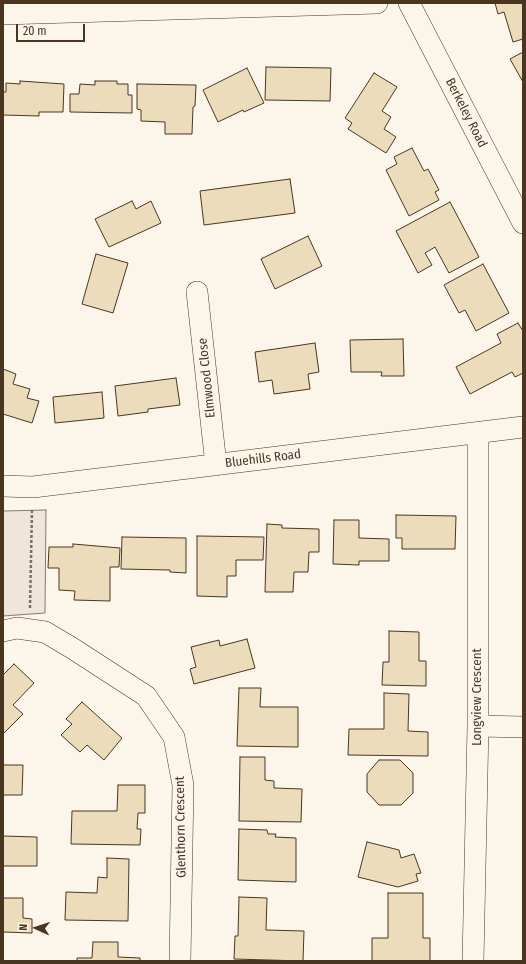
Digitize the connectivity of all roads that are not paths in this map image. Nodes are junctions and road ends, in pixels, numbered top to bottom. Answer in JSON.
{"nodes":[{"id":1,"x":377,"y":3,"type":"edge"},
{"id":2,"x":409,"y":3,"type":"edge"},
{"id":3,"x":3,"y":14,"type":"edge"},
{"id":4,"x":523,"y":223,"type":"edge"},
{"id":5,"x":197,"y":292,"type":"dead end"},
{"id":6,"x":523,"y":427,"type":"edge"},
{"id":7,"x":478,"y":433,"type":"junction"},
{"id":8,"x":216,"y":465,"type":"junction"},
{"id":9,"x":3,"y":486,"type":"edge"},
{"id":10,"x":3,"y":631,"type":"edge"},
{"id":11,"x":478,"y":726,"type":"junction"},
{"id":12,"x":523,"y":727,"type":"edge"},
{"id":13,"x":180,"y":961,"type":"edge"},
{"id":14,"x":473,"y":961,"type":"edge"}],
"edges":[{"from":1,"to":3,"type":"street"},
{"from":2,"to":4,"type":"street","name":"Berkeley Road"},
{"from":5,"to":8,"type":"street","name":"Elmwood Close"},
{"from":6,"to":7,"type":"street","name":"Bluehills Road"},
{"from":7,"to":8,"type":"street","name":"Bluehills Road"},
{"from":7,"to":11,"type":"street","name":"Longview Crescent"},
{"from":8,"to":9,"type":"street","name":"Bluehills Road"},
{"from":10,"to":13,"type":"street","name":"Glenthorn Crescent"},
{"from":11,"to":12,"type":"street"},
{"from":11,"to":14,"type":"street","name":"Longview Crescent"}]}
